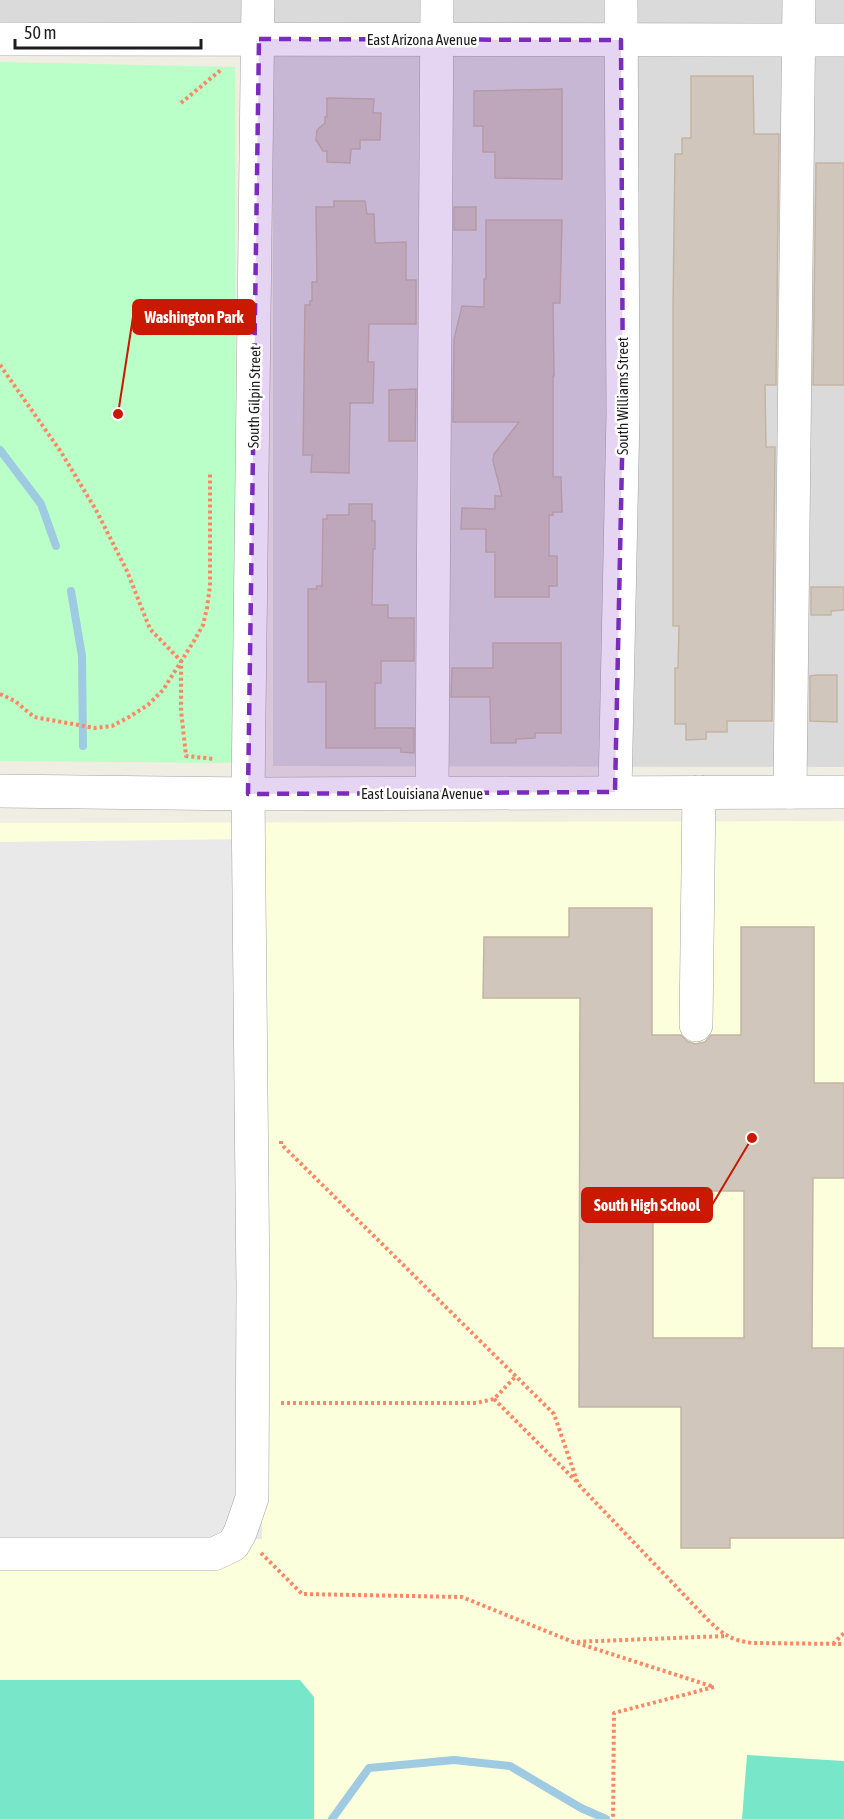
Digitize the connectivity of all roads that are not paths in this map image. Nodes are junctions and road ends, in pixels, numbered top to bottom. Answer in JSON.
{"nodes":[{"id":1,"x":258,"y":0,"type":"edge"},
{"id":2,"x":437,"y":0,"type":"edge"},
{"id":3,"x":621,"y":0,"type":"edge"},
{"id":4,"x":799,"y":0,"type":"edge"},
{"id":5,"x":0,"y":39,"type":"edge"},
{"id":6,"x":259,"y":39,"type":"junction"},
{"id":7,"x":437,"y":39,"type":"junction"},
{"id":8,"x":621,"y":40,"type":"junction"},
{"id":9,"x":799,"y":40,"type":"junction"},
{"id":10,"x":844,"y":40,"type":"edge"},
{"id":11,"x":0,"y":791,"type":"edge"},
{"id":12,"x":432,"y":792,"type":"junction"},
{"id":13,"x":615,"y":792,"type":"junction"},
{"id":14,"x":699,"y":792,"type":"junction"},
{"id":15,"x":790,"y":792,"type":"junction"},
{"id":16,"x":844,"y":792,"type":"edge"},
{"id":17,"x":248,"y":794,"type":"junction"},
{"id":18,"x":696,"y":1025,"type":"dead end"},
{"id":19,"x":0,"y":1554,"type":"edge"}],
"edges":[{"from":1,"to":6,"type":"street","name":"South Gilpin Street"},
{"from":2,"to":7,"type":"street"},
{"from":3,"to":8,"type":"street","name":"South Williams Street"},
{"from":4,"to":9,"type":"street"},
{"from":5,"to":6,"type":"street","name":"East Arizona Avenue"},
{"from":6,"to":7,"type":"street","name":"East Arizona Avenue"},
{"from":6,"to":17,"type":"street","name":"South Gilpin Street"},
{"from":7,"to":8,"type":"street","name":"East Arizona Avenue"},
{"from":7,"to":12,"type":"street"},
{"from":8,"to":9,"type":"street","name":"East Arizona Avenue"},
{"from":8,"to":13,"type":"street","name":"South Williams Street"},
{"from":9,"to":10,"type":"street","name":"East Arizona Avenue"},
{"from":9,"to":15,"type":"street"},
{"from":11,"to":17,"type":"street","name":"East Louisiana Avenue"},
{"from":12,"to":13,"type":"street","name":"East Louisiana Avenue"},
{"from":12,"to":17,"type":"street","name":"East Louisiana Avenue"},
{"from":13,"to":14,"type":"street","name":"East Louisiana Avenue"},
{"from":14,"to":15,"type":"street","name":"East Louisiana Avenue"},
{"from":14,"to":18,"type":"street"},
{"from":15,"to":16,"type":"street","name":"East Louisiana Avenue"},
{"from":17,"to":19,"type":"street","name":"South Gilpin Street"}]}
